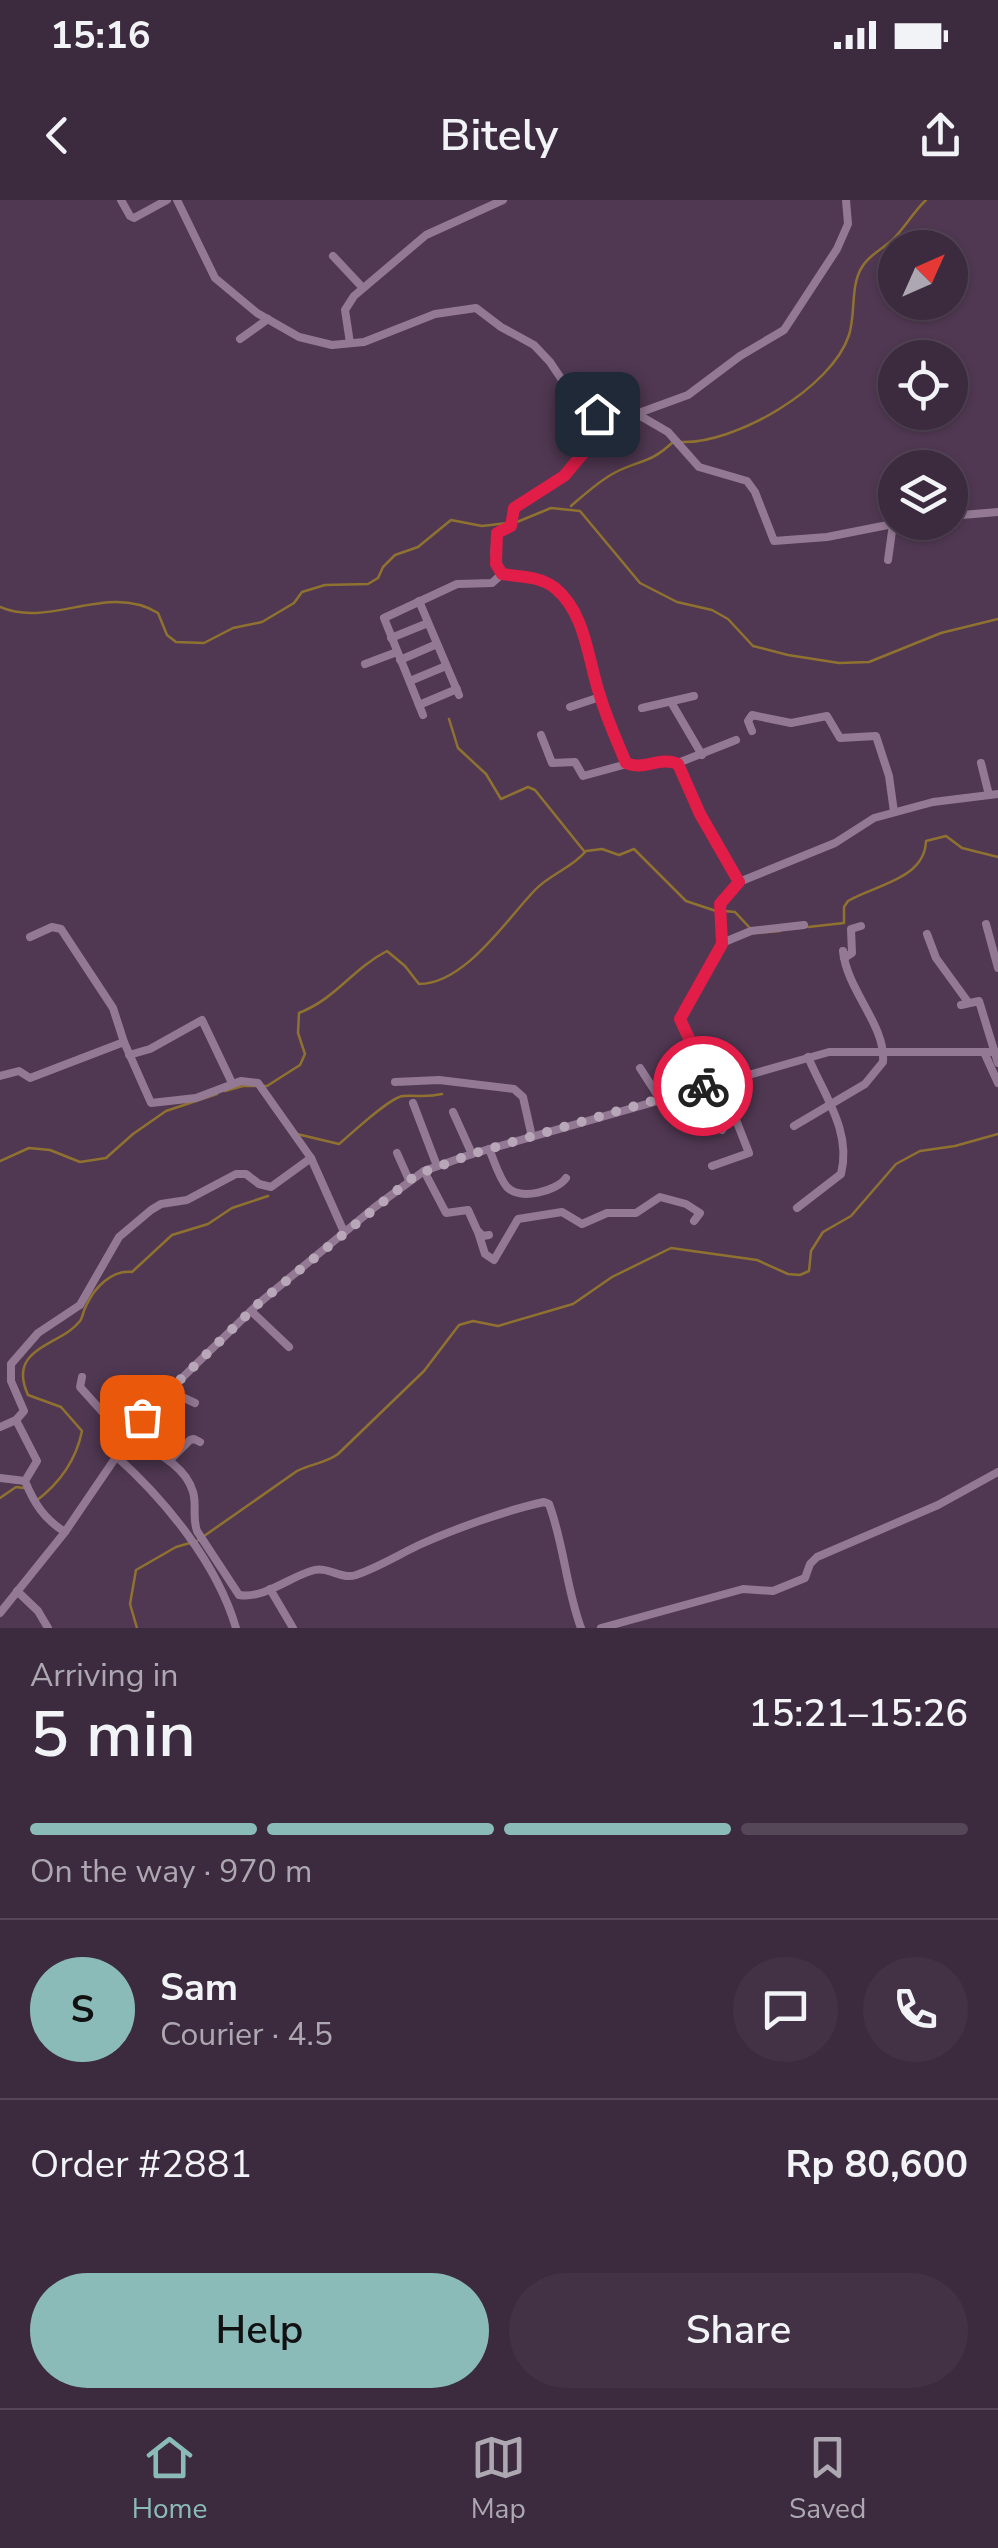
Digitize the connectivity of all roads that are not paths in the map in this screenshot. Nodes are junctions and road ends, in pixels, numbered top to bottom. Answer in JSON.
{"nodes":[{"id":1,"x":121,"y":200,"type":"edge"},
{"id":2,"x":166,"y":200,"type":"edge"},
{"id":3,"x":177,"y":200,"type":"edge"},
{"id":4,"x":503,"y":200,"type":"edge"},
{"id":5,"x":846,"y":200,"type":"edge"},
{"id":6,"x":333,"y":256,"type":"dead end"},
{"id":7,"x":363,"y":288,"type":"junction"},
{"id":8,"x":268,"y":320,"type":"junction"},
{"id":9,"x":240,"y":339,"type":"dead end"},
{"id":10,"x":350,"y":343,"type":"junction"},
{"id":11,"x":637,"y":414,"type":"junction"},
{"id":12,"x":608,"y":424,"type":"junction"},
{"id":13,"x":998,"y":512,"type":"edge"},
{"id":14,"x":968,"y":514,"type":"edge"},
{"id":15,"x":878,"y":527,"type":"edge"},
{"id":16,"x":893,"y":540,"type":"edge"},
{"id":17,"x":888,"y":560,"type":"dead end"},
{"id":18,"x":502,"y":574,"type":"junction"},
{"id":19,"x":419,"y":601,"type":"junction"},
{"id":20,"x":428,"y":623,"type":"junction"},
{"id":21,"x":391,"y":638,"type":"junction"},
{"id":22,"x":437,"y":644,"type":"junction"},
{"id":23,"x":398,"y":656,"type":"junction"},
{"id":24,"x":365,"y":664,"type":"dead end"},
{"id":25,"x":446,"y":666,"type":"junction"},
{"id":26,"x":410,"y":682,"type":"junction"},
{"id":27,"x":694,"y":696,"type":"dead end"},
{"id":28,"x":600,"y":697,"type":"junction"},
{"id":29,"x":671,"y":702,"type":"junction"},
{"id":30,"x":419,"y":705,"type":"junction"},
{"id":31,"x":570,"y":708,"type":"dead end"},
{"id":32,"x":642,"y":708,"type":"dead end"},
{"id":33,"x":424,"y":715,"type":"dead end"},
{"id":34,"x":752,"y":731,"type":"dead end"},
{"id":35,"x":541,"y":734,"type":"dead end"},
{"id":36,"x":736,"y":740,"type":"dead end"},
{"id":37,"x":702,"y":755,"type":"junction"},
{"id":38,"x":981,"y":763,"type":"dead end"},
{"id":39,"x":627,"y":764,"type":"junction"},
{"id":40,"x":678,"y":764,"type":"junction"},
{"id":41,"x":994,"y":794,"type":"edge"},
{"id":42,"x":894,"y":812,"type":"junction"},
{"id":43,"x":739,"y":882,"type":"junction"},
{"id":44,"x":804,"y":924,"type":"dead end"},
{"id":45,"x":986,"y":924,"type":"dead end"},
{"id":46,"x":860,"y":926,"type":"dead end"},
{"id":47,"x":927,"y":934,"type":"dead end"},
{"id":48,"x":30,"y":937,"type":"dead end"},
{"id":49,"x":722,"y":944,"type":"junction"},
{"id":50,"x":998,"y":968,"type":"edge"},
{"id":51,"x":124,"y":1042,"type":"junction"},
{"id":52,"x":884,"y":1050,"type":"junction"},
{"id":53,"x":992,"y":1052,"type":"edge"},
{"id":54,"x":129,"y":1054,"type":"junction"},
{"id":55,"x":808,"y":1056,"type":"junction"},
{"id":56,"x":998,"y":1063,"type":"edge"},
{"id":57,"x":640,"y":1068,"type":"dead end"},
{"id":58,"x":0,"y":1076,"type":"edge"},
{"id":59,"x":720,"y":1081,"type":"junction"},
{"id":60,"x":395,"y":1082,"type":"dead end"},
{"id":61,"x":232,"y":1083,"type":"junction"},
{"id":62,"x":998,"y":1083,"type":"edge"},
{"id":63,"x":710,"y":1084,"type":"junction"},
{"id":64,"x":660,"y":1099,"type":"junction"},
{"id":65,"x":413,"y":1103,"type":"dead end"},
{"id":66,"x":828,"y":1104,"type":"junction"},
{"id":67,"x":452,"y":1112,"type":"dead end"},
{"id":68,"x":733,"y":1113,"type":"junction"},
{"id":69,"x":794,"y":1126,"type":"dead end"},
{"id":70,"x":722,"y":1130,"type":"dead end"},
{"id":71,"x":532,"y":1136,"type":"junction"},
{"id":72,"x":489,"y":1149,"type":"junction"},
{"id":73,"x":397,"y":1153,"type":"dead end"},
{"id":74,"x":472,"y":1154,"type":"junction"},
{"id":75,"x":310,"y":1158,"type":"junction"},
{"id":76,"x":740,"y":1158,"type":"junction"},
{"id":77,"x":752,"y":1162,"type":"dead end"},
{"id":78,"x":437,"y":1166,"type":"junction"},
{"id":79,"x":712,"y":1166,"type":"dead end"},
{"id":80,"x":424,"y":1171,"type":"junction"},
{"id":81,"x":566,"y":1178,"type":"dead end"},
{"id":82,"x":409,"y":1180,"type":"junction"},
{"id":83,"x":797,"y":1208,"type":"dead end"},
{"id":84,"x":694,"y":1221,"type":"dead end"},
{"id":85,"x":344,"y":1232,"type":"junction"},
{"id":86,"x":478,"y":1232,"type":"junction"},
{"id":87,"x":489,"y":1235,"type":"dead end"},
{"id":88,"x":251,"y":1311,"type":"junction"},
{"id":89,"x":289,"y":1348,"type":"dead end"},
{"id":90,"x":82,"y":1377,"type":"dead end"},
{"id":91,"x":169,"y":1391,"type":"junction"},
{"id":92,"x":195,"y":1403,"type":"dead end"},
{"id":93,"x":16,"y":1420,"type":"junction"},
{"id":94,"x":0,"y":1428,"type":"edge"},
{"id":95,"x":127,"y":1437,"type":"junction"},
{"id":96,"x":200,"y":1442,"type":"dead end"},
{"id":97,"x":116,"y":1456,"type":"junction"},
{"id":98,"x":169,"y":1461,"type":"junction"},
{"id":99,"x":998,"y":1472,"type":"edge"},
{"id":100,"x":0,"y":1478,"type":"edge"},
{"id":101,"x":25,"y":1481,"type":"junction"},
{"id":102,"x":65,"y":1532,"type":"junction"},
{"id":103,"x":270,"y":1589,"type":"junction"},
{"id":104,"x":17,"y":1591,"type":"junction"},
{"id":105,"x":0,"y":1613,"type":"edge"},
{"id":106,"x":48,"y":1628,"type":"edge"},
{"id":107,"x":236,"y":1628,"type":"edge"},
{"id":108,"x":292,"y":1628,"type":"edge"},
{"id":109,"x":581,"y":1628,"type":"edge"},
{"id":110,"x":602,"y":1628,"type":"edge"}],
"edges":[{"from":1,"to":2,"type":"street"},
{"from":3,"to":8,"type":"street"},
{"from":4,"to":7,"type":"street"},
{"from":5,"to":11,"type":"street"},
{"from":6,"to":7,"type":"street"},
{"from":7,"to":10,"type":"street"},
{"from":8,"to":9,"type":"street"},
{"from":8,"to":10,"type":"street"},
{"from":10,"to":12,"type":"street"},
{"from":11,"to":12,"type":"street"},
{"from":11,"to":15,"type":"street"},
{"from":12,"to":18,"type":"street"},
{"from":13,"to":14,"type":"street"},
{"from":16,"to":17,"type":"street"},
{"from":18,"to":19,"type":"street"},
{"from":18,"to":28,"type":"street"},
{"from":19,"to":20,"type":"street"},
{"from":19,"to":21,"type":"street"},
{"from":20,"to":21,"type":"street"},
{"from":20,"to":22,"type":"street"},
{"from":21,"to":23,"type":"street"},
{"from":22,"to":23,"type":"street"},
{"from":22,"to":25,"type":"street"},
{"from":23,"to":24,"type":"street"},
{"from":23,"to":26,"type":"street"},
{"from":25,"to":26,"type":"street"},
{"from":25,"to":30,"type":"street"},
{"from":26,"to":30,"type":"street"},
{"from":27,"to":29,"type":"street"},
{"from":28,"to":31,"type":"street"},
{"from":28,"to":39,"type":"street"},
{"from":29,"to":32,"type":"street"},
{"from":29,"to":37,"type":"street"},
{"from":30,"to":33,"type":"street"},
{"from":34,"to":42,"type":"street"},
{"from":35,"to":39,"type":"street"},
{"from":36,"to":37,"type":"street"},
{"from":37,"to":40,"type":"street"},
{"from":38,"to":41,"type":"street"},
{"from":39,"to":40,"type":"street"},
{"from":40,"to":43,"type":"street"},
{"from":41,"to":42,"type":"street"},
{"from":42,"to":43,"type":"street"},
{"from":43,"to":49,"type":"street"},
{"from":44,"to":49,"type":"street"},
{"from":45,"to":50,"type":"street"},
{"from":46,"to":52,"type":"street"},
{"from":47,"to":53,"type":"street"},
{"from":48,"to":51,"type":"street"},
{"from":49,"to":63,"type":"street"},
{"from":51,"to":54,"type":"street"},
{"from":51,"to":58,"type":"street"},
{"from":52,"to":53,"type":"street"},
{"from":52,"to":55,"type":"street"},
{"from":52,"to":66,"type":"street"},
{"from":53,"to":56,"type":"street"},
{"from":53,"to":62,"type":"street"},
{"from":54,"to":61,"type":"street"},
{"from":54,"to":61,"type":"street"},
{"from":55,"to":59,"type":"street"},
{"from":55,"to":66,"type":"street"},
{"from":57,"to":64,"type":"street"},
{"from":59,"to":63,"type":"street"},
{"from":59,"to":68,"type":"street"},
{"from":60,"to":71,"type":"street"},
{"from":61,"to":75,"type":"street"},
{"from":63,"to":64,"type":"street"},
{"from":64,"to":71,"type":"street"},
{"from":65,"to":78,"type":"street"},
{"from":66,"to":69,"type":"street"},
{"from":66,"to":83,"type":"street"},
{"from":67,"to":74,"type":"street"},
{"from":68,"to":70,"type":"street"},
{"from":68,"to":76,"type":"street"},
{"from":71,"to":72,"type":"street"},
{"from":72,"to":74,"type":"street"},
{"from":72,"to":81,"type":"street"},
{"from":73,"to":82,"type":"street"},
{"from":74,"to":78,"type":"street"},
{"from":75,"to":85,"type":"street"},
{"from":75,"to":93,"type":"street"},
{"from":76,"to":77,"type":"street"},
{"from":76,"to":79,"type":"street"},
{"from":78,"to":80,"type":"street"},
{"from":80,"to":82,"type":"street"},
{"from":80,"to":86,"type":"street"},
{"from":82,"to":85,"type":"street"},
{"from":84,"to":86,"type":"street"},
{"from":85,"to":88,"type":"street"},
{"from":86,"to":87,"type":"street"},
{"from":88,"to":89,"type":"street"},
{"from":88,"to":91,"type":"street"},
{"from":90,"to":95,"type":"street"},
{"from":91,"to":92,"type":"street"},
{"from":91,"to":95,"type":"street"},
{"from":93,"to":94,"type":"street"},
{"from":93,"to":101,"type":"street"},
{"from":95,"to":97,"type":"street"},
{"from":95,"to":98,"type":"street"},
{"from":96,"to":98,"type":"street"},
{"from":97,"to":102,"type":"street"},
{"from":97,"to":107,"type":"street"},
{"from":98,"to":103,"type":"street"},
{"from":99,"to":110,"type":"street"},
{"from":100,"to":101,"type":"street"},
{"from":101,"to":102,"type":"street"},
{"from":102,"to":104,"type":"street"},
{"from":103,"to":108,"type":"street"},
{"from":103,"to":109,"type":"street"},
{"from":104,"to":105,"type":"street"},
{"from":104,"to":106,"type":"street"}]}
